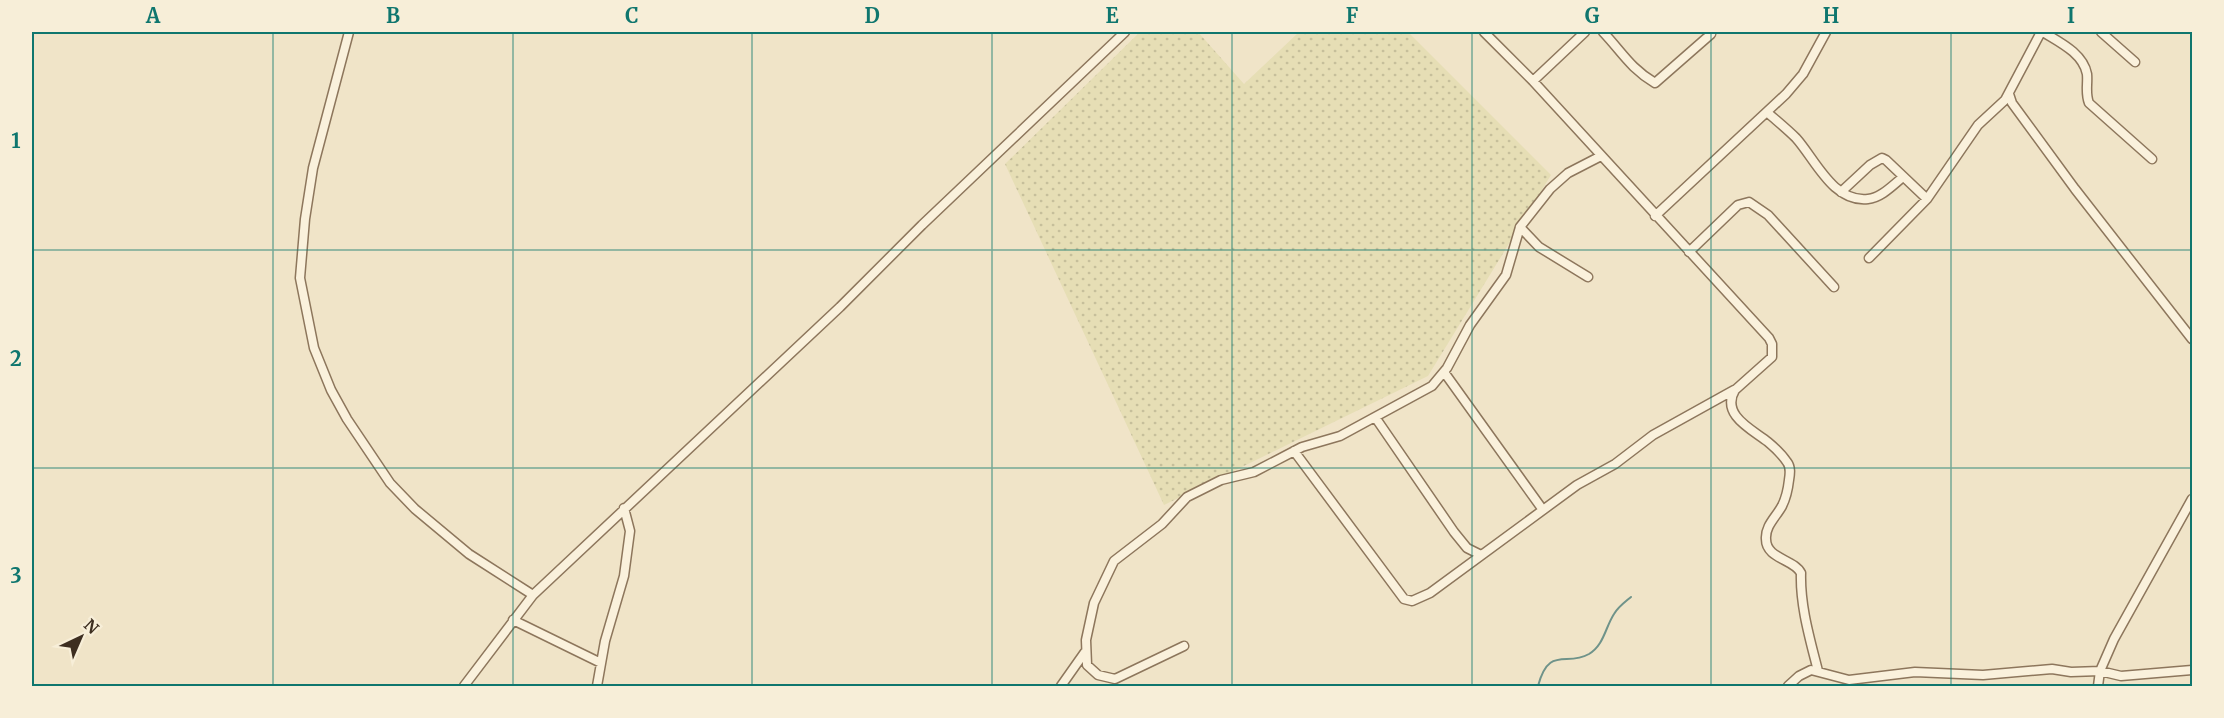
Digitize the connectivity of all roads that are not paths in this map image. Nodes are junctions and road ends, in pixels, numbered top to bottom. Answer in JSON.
{"nodes":[{"id":1,"x":349,"y":32,"type":"edge"},
{"id":2,"x":1125,"y":32,"type":"edge"},
{"id":3,"x":1484,"y":32,"type":"edge"},
{"id":4,"x":1585,"y":32,"type":"edge"},
{"id":5,"x":1603,"y":32,"type":"edge"},
{"id":6,"x":1708,"y":32,"type":"edge"},
{"id":7,"x":1826,"y":32,"type":"edge"},
{"id":8,"x":2042,"y":32,"type":"edge"},
{"id":9,"x":2101,"y":32,"type":"edge"},
{"id":10,"x":2135,"y":62,"type":"dead end"},
{"id":11,"x":1533,"y":81,"type":"junction"},
{"id":12,"x":2009,"y":94,"type":"junction"},
{"id":13,"x":1768,"y":113,"type":"junction"},
{"id":14,"x":1601,"y":156,"type":"junction"},
{"id":15,"x":2152,"y":159,"type":"dead end"},
{"id":16,"x":1903,"y":177,"type":"junction"},
{"id":17,"x":1841,"y":192,"type":"junction"},
{"id":18,"x":1927,"y":199,"type":"junction"},
{"id":19,"x":1655,"y":216,"type":"junction"},
{"id":20,"x":1520,"y":227,"type":"junction"},
{"id":21,"x":1689,"y":252,"type":"junction"},
{"id":22,"x":1869,"y":258,"type":"dead end"},
{"id":23,"x":1588,"y":277,"type":"dead end"},
{"id":24,"x":1834,"y":287,"type":"dead end"},
{"id":25,"x":2193,"y":339,"type":"edge"},
{"id":26,"x":1444,"y":372,"type":"junction"},
{"id":27,"x":1735,"y":390,"type":"junction"},
{"id":28,"x":1375,"y":417,"type":"junction"},
{"id":29,"x":1294,"y":451,"type":"junction"},
{"id":30,"x":2193,"y":499,"type":"edge"},
{"id":31,"x":624,"y":508,"type":"junction"},
{"id":32,"x":1543,"y":510,"type":"junction"},
{"id":33,"x":1480,"y":555,"type":"junction"},
{"id":34,"x":533,"y":595,"type":"junction"},
{"id":35,"x":513,"y":620,"type":"junction"},
{"id":36,"x":1184,"y":646,"type":"dead end"},
{"id":37,"x":1085,"y":652,"type":"junction"},
{"id":38,"x":601,"y":663,"type":"junction"},
{"id":39,"x":2193,"y":670,"type":"edge"},
{"id":40,"x":1818,"y":671,"type":"junction"},
{"id":41,"x":2100,"y":671,"type":"junction"},
{"id":42,"x":464,"y":687,"type":"edge"},
{"id":43,"x":597,"y":687,"type":"edge"},
{"id":44,"x":1061,"y":687,"type":"edge"},
{"id":45,"x":1788,"y":687,"type":"edge"},
{"id":46,"x":2098,"y":687,"type":"edge"}],
"edges":[{"from":1,"to":34,"type":"street"},
{"from":2,"to":31,"type":"street"},
{"from":3,"to":11,"type":"street"},
{"from":4,"to":11,"type":"street"},
{"from":5,"to":6,"type":"street"},
{"from":7,"to":13,"type":"street"},
{"from":8,"to":12,"type":"street"},
{"from":8,"to":15,"type":"street"},
{"from":9,"to":10,"type":"street"},
{"from":11,"to":14,"type":"street"},
{"from":12,"to":18,"type":"street"},
{"from":12,"to":25,"type":"street"},
{"from":13,"to":17,"type":"street"},
{"from":13,"to":19,"type":"street"},
{"from":14,"to":19,"type":"street"},
{"from":14,"to":20,"type":"street"},
{"from":16,"to":17,"type":"street"},
{"from":16,"to":17,"type":"street"},
{"from":16,"to":18,"type":"street"},
{"from":18,"to":22,"type":"street"},
{"from":19,"to":21,"type":"street"},
{"from":20,"to":23,"type":"street"},
{"from":20,"to":26,"type":"street"},
{"from":21,"to":24,"type":"street"},
{"from":21,"to":27,"type":"street"},
{"from":26,"to":28,"type":"street"},
{"from":26,"to":32,"type":"street"},
{"from":27,"to":32,"type":"street"},
{"from":27,"to":40,"type":"street"},
{"from":28,"to":29,"type":"street"},
{"from":28,"to":33,"type":"street"},
{"from":29,"to":33,"type":"street"},
{"from":29,"to":37,"type":"street"},
{"from":30,"to":41,"type":"street"},
{"from":31,"to":34,"type":"street"},
{"from":31,"to":38,"type":"street"},
{"from":32,"to":33,"type":"street"},
{"from":34,"to":35,"type":"street"},
{"from":35,"to":38,"type":"street"},
{"from":35,"to":42,"type":"street"},
{"from":36,"to":37,"type":"street"},
{"from":37,"to":44,"type":"street"},
{"from":38,"to":43,"type":"street"},
{"from":39,"to":41,"type":"street"},
{"from":40,"to":41,"type":"street"},
{"from":40,"to":45,"type":"street"},
{"from":41,"to":46,"type":"street"}]}
